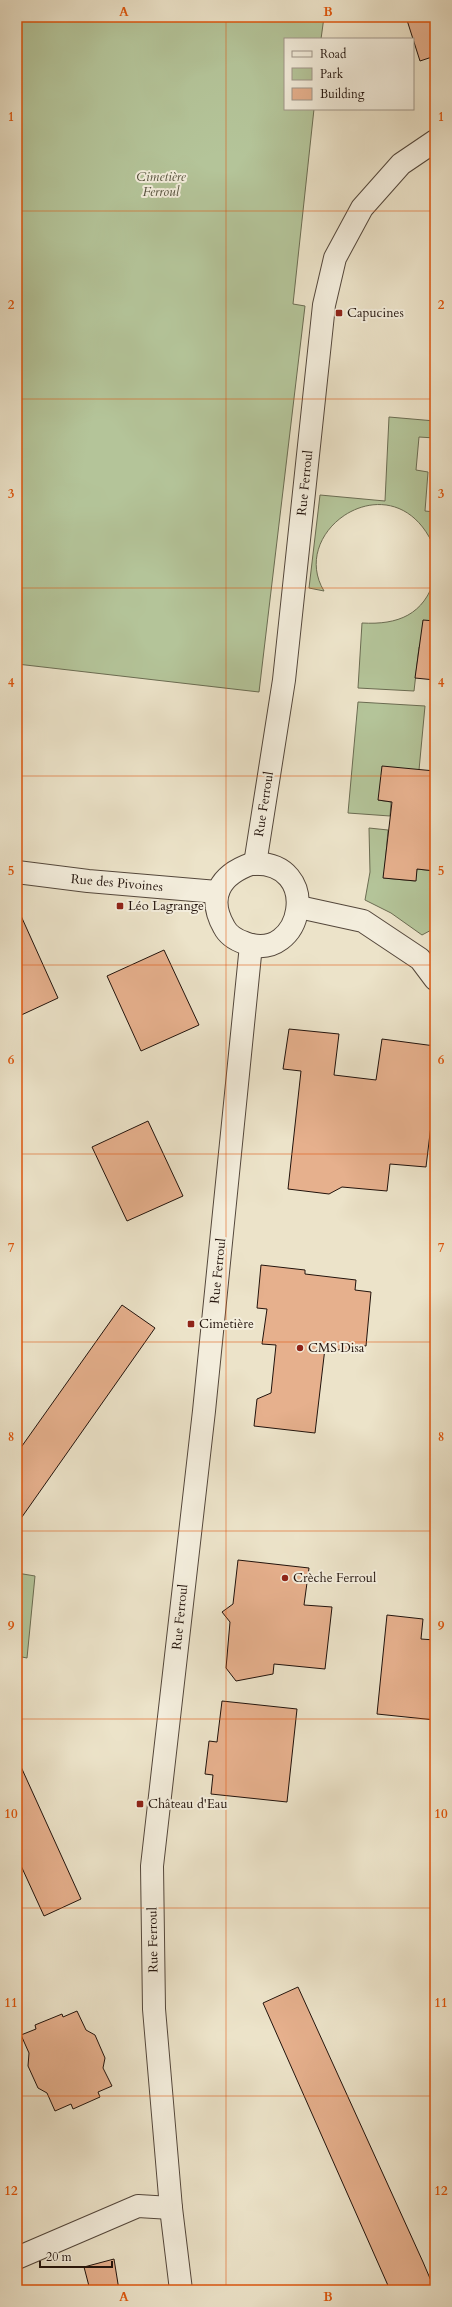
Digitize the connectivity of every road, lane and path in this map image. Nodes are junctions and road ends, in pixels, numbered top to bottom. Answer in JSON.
{"nodes":[{"id":1,"x":435,"y":141,"type":"edge"},
{"id":2,"x":255,"y":864,"type":"junction"},
{"id":3,"x":17,"y":872,"type":"edge"},
{"id":4,"x":217,"y":892,"type":"junction"},
{"id":5,"x":299,"y":907,"type":"junction"},
{"id":6,"x":251,"y":945,"type":"junction"},
{"id":7,"x":435,"y":979,"type":"edge"},
{"id":8,"x":171,"y":2208,"type":"junction"},
{"id":9,"x":17,"y":2258,"type":"edge"},
{"id":10,"x":181,"y":2290,"type":"edge"}],
"edges":[{"from":1,"to":2,"type":"street","name":"Rue Ferroul"},
{"from":2,"to":4,"type":"street"},
{"from":2,"to":5,"type":"street"},
{"from":3,"to":4,"type":"street","name":"Rue des Pivoines"},
{"from":4,"to":6,"type":"street"},
{"from":5,"to":6,"type":"street"},
{"from":5,"to":7,"type":"street"},
{"from":6,"to":8,"type":"street","name":"Rue Ferroul"},
{"from":8,"to":9,"type":"street"},
{"from":8,"to":10,"type":"street","name":"Rue Ferroul"}]}
